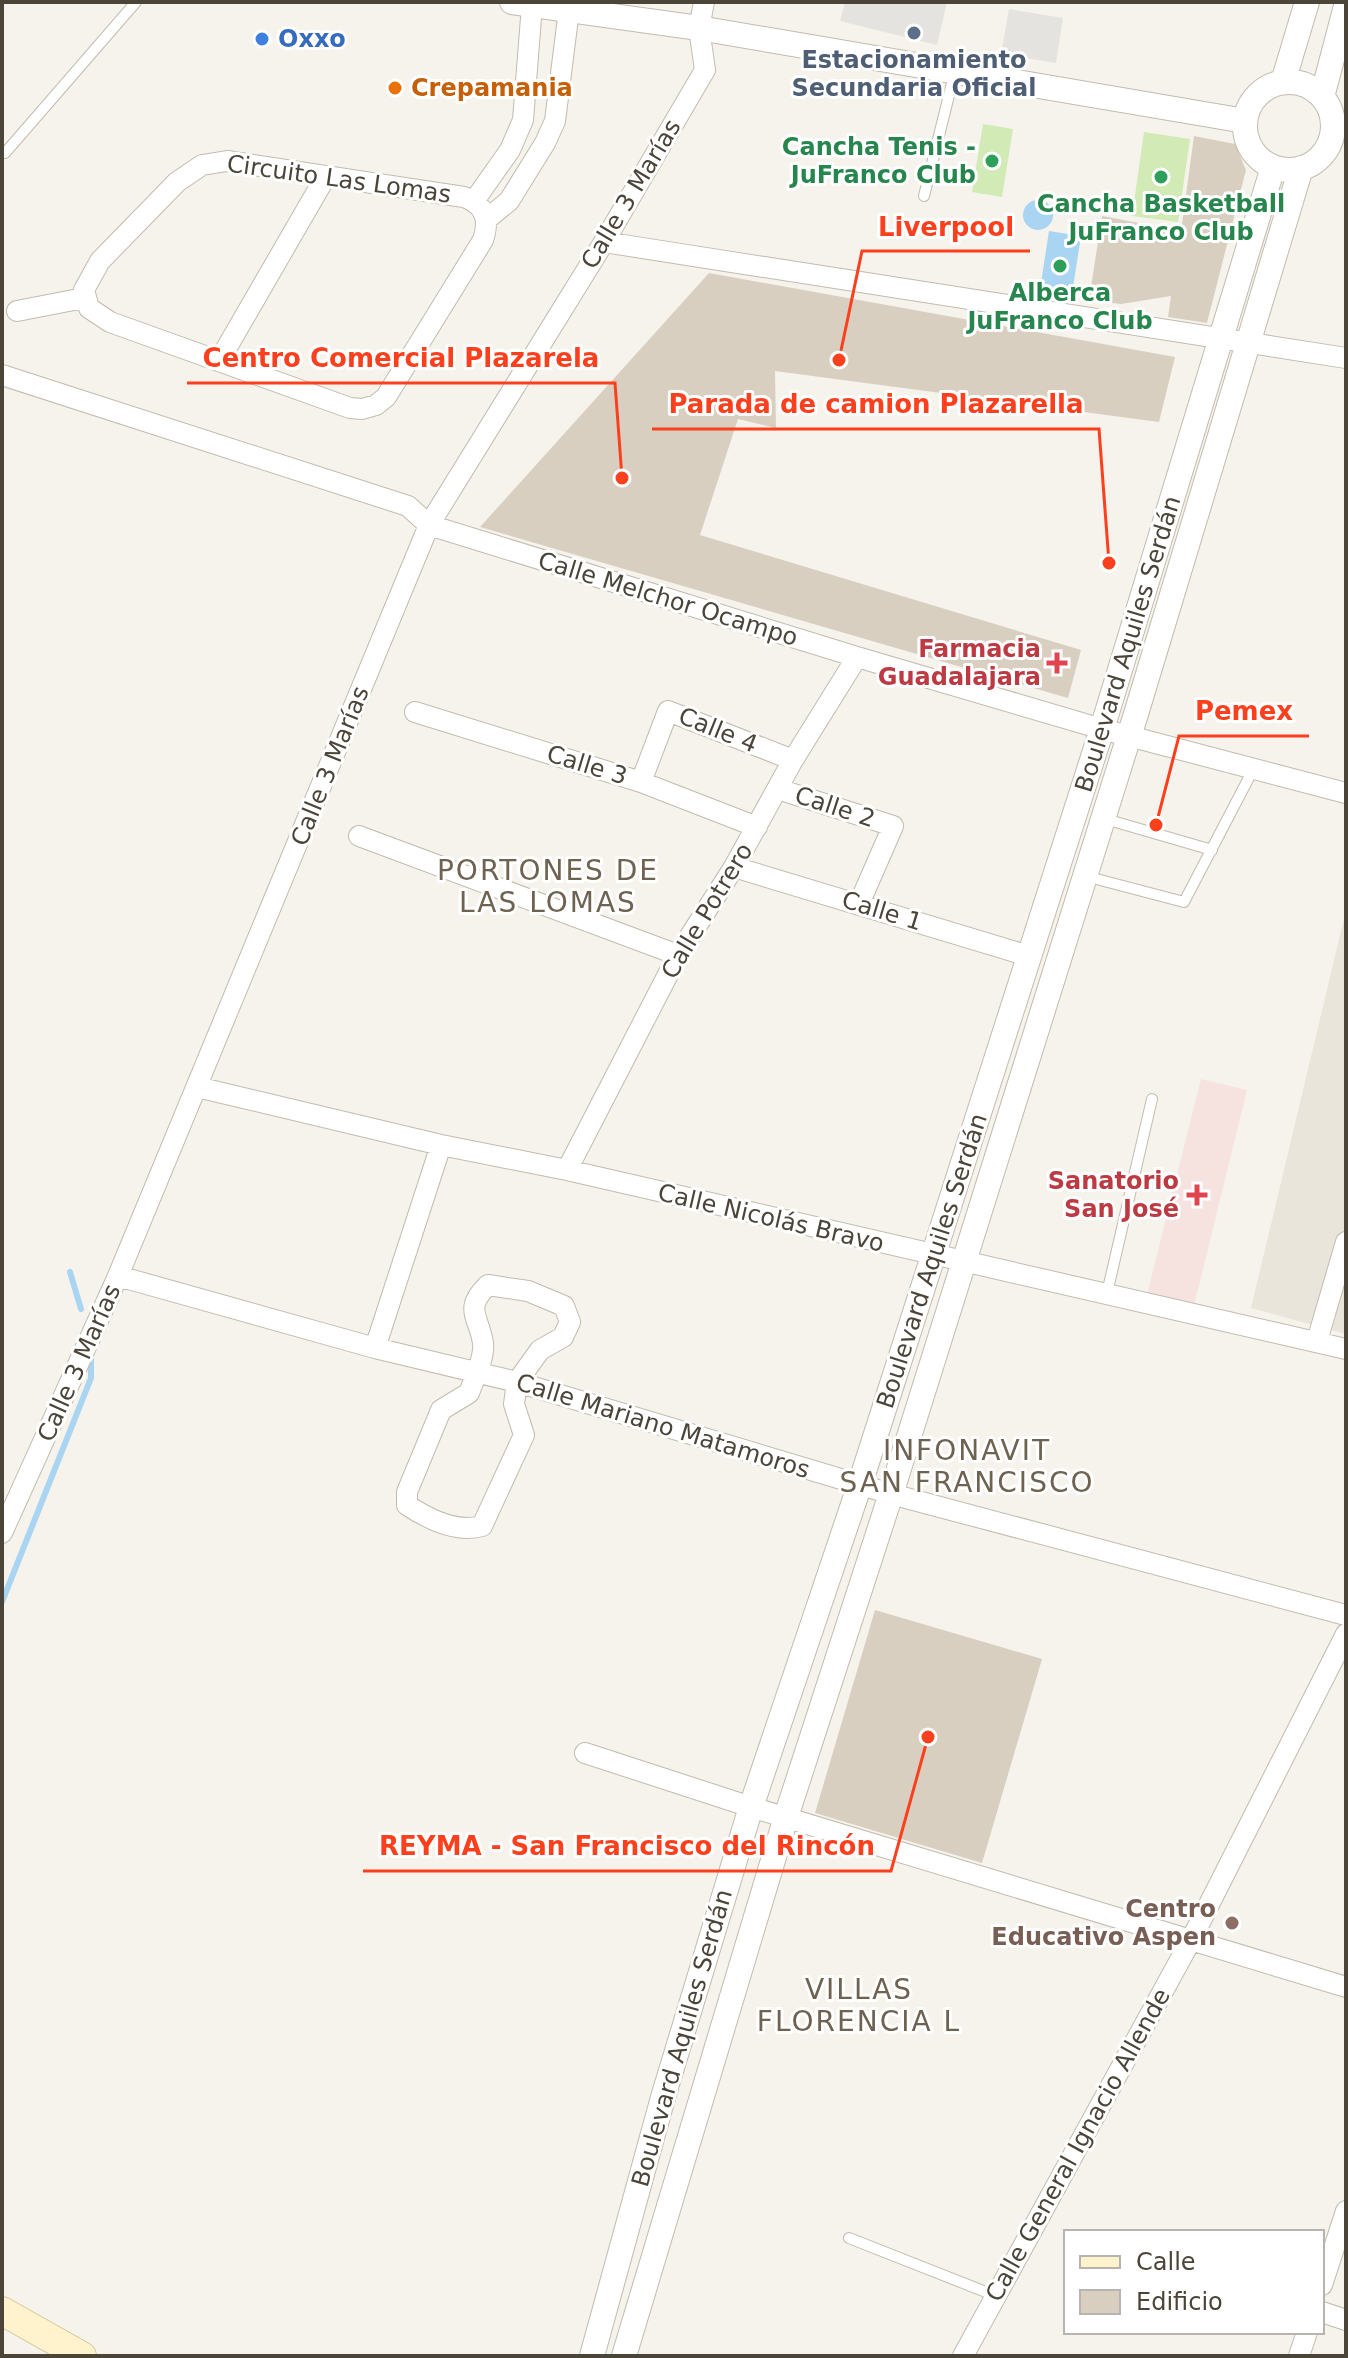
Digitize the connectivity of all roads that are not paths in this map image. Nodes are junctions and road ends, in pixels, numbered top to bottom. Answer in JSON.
{"nodes":[{"id":1,"x":136,"y":2,"type":"edge"},
{"id":2,"x":704,"y":2,"type":"edge"},
{"id":3,"x":1307,"y":2,"type":"edge"},
{"id":4,"x":522,"y":4,"type":"edge"},
{"id":5,"x":1346,"y":6,"type":"edge"},
{"id":6,"x":569,"y":10,"type":"junction"},
{"id":7,"x":699,"y":28,"type":"junction"},
{"id":8,"x":955,"y":71,"type":"junction"},
{"id":9,"x":1283,"y":82,"type":"junction"},
{"id":10,"x":1322,"y":97,"type":"junction"},
{"id":11,"x":1245,"y":121,"type":"junction"},
{"id":12,"x":1340,"y":124,"type":"edge"},
{"id":13,"x":5,"y":153,"type":"dead end"},
{"id":14,"x":1273,"y":167,"type":"junction"},
{"id":15,"x":1301,"y":168,"type":"junction"},
{"id":16,"x":326,"y":176,"type":"junction"},
{"id":17,"x":924,"y":196,"type":"dead end"},
{"id":18,"x":474,"y":201,"type":"junction"},
{"id":19,"x":487,"y":219,"type":"junction"},
{"id":20,"x":604,"y":242,"type":"junction"},
{"id":21,"x":84,"y":298,"type":"junction"},
{"id":22,"x":17,"y":311,"type":"dead end"},
{"id":23,"x":1222,"y":339,"type":"junction"},
{"id":24,"x":1246,"y":343,"type":"junction"},
{"id":25,"x":1346,"y":358,"type":"edge"},
{"id":26,"x":219,"y":361,"type":"junction"},
{"id":27,"x":2,"y":375,"type":"edge"},
{"id":28,"x":429,"y":525,"type":"junction"},
{"id":29,"x":857,"y":657,"type":"junction"},
{"id":30,"x":415,"y":712,"type":"dead end"},
{"id":31,"x":1102,"y":729,"type":"junction"},
{"id":32,"x":1128,"y":734,"type":"junction"},
{"id":33,"x":793,"y":760,"type":"junction"},
{"id":34,"x":1254,"y":768,"type":"junction"},
{"id":35,"x":641,"y":782,"type":"junction"},
{"id":36,"x":778,"y":789,"type":"junction"},
{"id":37,"x":1346,"y":793,"type":"edge"},
{"id":38,"x":1102,"y":818,"type":"junction"},
{"id":39,"x":757,"y":827,"type":"junction"},
{"id":40,"x":359,"y":836,"type":"dead end"},
{"id":41,"x":1212,"y":850,"type":"junction"},
{"id":42,"x":734,"y":867,"type":"junction"},
{"id":43,"x":1084,"y":876,"type":"junction"},
{"id":44,"x":859,"y":904,"type":"junction"},
{"id":45,"x":678,"y":955,"type":"junction"},
{"id":46,"x":1029,"y":956,"type":"junction"},
{"id":47,"x":197,"y":1087,"type":"junction"},
{"id":48,"x":1152,"y":1099,"type":"dead end"},
{"id":49,"x":441,"y":1145,"type":"junction"},
{"id":50,"x":567,"y":1170,"type":"junction"},
{"id":51,"x":1346,"y":1242,"type":"edge"},
{"id":52,"x":934,"y":1256,"type":"junction"},
{"id":53,"x":963,"y":1260,"type":"junction"},
{"id":54,"x":118,"y":1276,"type":"junction"},
{"id":55,"x":1107,"y":1293,"type":"junction"},
{"id":56,"x":1317,"y":1341,"type":"junction"},
{"id":57,"x":375,"y":1348,"type":"junction"},
{"id":58,"x":1346,"y":1349,"type":"edge"},
{"id":59,"x":477,"y":1372,"type":"junction"},
{"id":60,"x":517,"y":1382,"type":"junction"},
{"id":61,"x":860,"y":1484,"type":"junction"},
{"id":62,"x":891,"y":1494,"type":"junction"},
{"id":63,"x":2,"y":1533,"type":"edge"},
{"id":64,"x":1346,"y":1615,"type":"edge"},
{"id":65,"x":1346,"y":1634,"type":"edge"},
{"id":66,"x":585,"y":1753,"type":"dead end"},
{"id":67,"x":751,"y":1807,"type":"junction"},
{"id":68,"x":786,"y":1817,"type":"junction"},
{"id":69,"x":1191,"y":1940,"type":"junction"},
{"id":70,"x":1346,"y":1987,"type":"edge"},
{"id":71,"x":1346,"y":2211,"type":"edge"},
{"id":72,"x":849,"y":2238,"type":"dead end"},
{"id":73,"x":1324,"y":2279,"type":"edge"},
{"id":74,"x":996,"y":2296,"type":"junction"},
{"id":75,"x":2,"y":2311,"type":"edge"},
{"id":76,"x":1324,"y":2313,"type":"edge"},
{"id":77,"x":1346,"y":2320,"type":"edge"},
{"id":78,"x":1306,"y":2334,"type":"edge"},
{"id":79,"x":82,"y":2356,"type":"edge"},
{"id":80,"x":592,"y":2356,"type":"edge"},
{"id":81,"x":624,"y":2356,"type":"edge"},
{"id":82,"x":963,"y":2356,"type":"edge"},
{"id":83,"x":1299,"y":2356,"type":"edge"}],
"edges":[{"from":1,"to":13,"type":"lane"},
{"from":2,"to":7,"type":"street","name":"Calle 3 Marías"},
{"from":3,"to":9,"type":"street"},
{"from":4,"to":6,"type":"street"},
{"from":4,"to":18,"type":"street","name":"Circuito Las Lomas"},
{"from":5,"to":10,"type":"street"},
{"from":6,"to":7,"type":"street"},
{"from":6,"to":19,"type":"street"},
{"from":7,"to":8,"type":"street"},
{"from":7,"to":20,"type":"street","name":"Calle 3 Marías"},
{"from":8,"to":11,"type":"street"},
{"from":8,"to":17,"type":"lane"},
{"from":9,"to":10,"type":"street"},
{"from":9,"to":11,"type":"street"},
{"from":10,"to":12,"type":"street"},
{"from":11,"to":14,"type":"street"},
{"from":12,"to":15,"type":"street"},
{"from":14,"to":15,"type":"street"},
{"from":14,"to":23,"type":"street","name":"Boulevard Aquiles Serdán"},
{"from":15,"to":24,"type":"street","name":"Boulevard Aquiles Serdán"},
{"from":16,"to":18,"type":"street","name":"Circuito Las Lomas"},
{"from":16,"to":21,"type":"street","name":"Circuito Las Lomas"},
{"from":16,"to":26,"type":"street"},
{"from":18,"to":19,"type":"street","name":"Circuito Las Lomas"},
{"from":19,"to":26,"type":"street"},
{"from":20,"to":23,"type":"street"},
{"from":20,"to":28,"type":"street","name":"Calle 3 Marías"},
{"from":21,"to":22,"type":"street"},
{"from":21,"to":26,"type":"street"},
{"from":23,"to":24,"type":"street"},
{"from":23,"to":31,"type":"street","name":"Boulevard Aquiles Serdán"},
{"from":24,"to":25,"type":"street"},
{"from":24,"to":32,"type":"street","name":"Boulevard Aquiles Serdán"},
{"from":27,"to":28,"type":"street","name":"Calle Melchor Ocampo"},
{"from":28,"to":29,"type":"street","name":"Calle Melchor Ocampo"},
{"from":28,"to":47,"type":"street","name":"Calle 3 Marías"},
{"from":29,"to":31,"type":"street","name":"Calle Melchor Ocampo"},
{"from":29,"to":33,"type":"street","name":"Calle Potrero"},
{"from":30,"to":35,"type":"street","name":"Calle 3"},
{"from":31,"to":32,"type":"street","name":"Calle Melchor Ocampo"},
{"from":31,"to":46,"type":"street","name":"Boulevard Aquiles Serdán"},
{"from":32,"to":34,"type":"street","name":"Calle Melchor Ocampo"},
{"from":32,"to":38,"type":"street","name":"Boulevard Aquiles Serdán"},
{"from":33,"to":35,"type":"street","name":"Calle 4"},
{"from":33,"to":36,"type":"street","name":"Calle Potrero"},
{"from":34,"to":37,"type":"street","name":"Calle Melchor Ocampo"},
{"from":34,"to":41,"type":"lane"},
{"from":35,"to":39,"type":"street","name":"Calle 3"},
{"from":36,"to":39,"type":"street","name":"Calle Potrero"},
{"from":36,"to":44,"type":"street","name":"Calle 2"},
{"from":38,"to":41,"type":"lane"},
{"from":38,"to":43,"type":"street","name":"Boulevard Aquiles Serdán"},
{"from":39,"to":42,"type":"street","name":"Calle Potrero"},
{"from":40,"to":45,"type":"street"},
{"from":41,"to":43,"type":"lane"},
{"from":42,"to":44,"type":"street","name":"Calle 1"},
{"from":42,"to":45,"type":"street","name":"Calle Potrero"},
{"from":43,"to":53,"type":"street","name":"Boulevard Aquiles Serdán"},
{"from":44,"to":46,"type":"street","name":"Calle 1"},
{"from":45,"to":50,"type":"street","name":"Calle Potrero"},
{"from":46,"to":52,"type":"street","name":"Boulevard Aquiles Serdán"},
{"from":47,"to":49,"type":"street","name":"Calle Nicolás Bravo"},
{"from":47,"to":54,"type":"street","name":"Calle 3 Marías"},
{"from":48,"to":55,"type":"lane"},
{"from":49,"to":50,"type":"street","name":"Calle Nicolás Bravo"},
{"from":49,"to":57,"type":"street"},
{"from":50,"to":52,"type":"street","name":"Calle Nicolás Bravo"},
{"from":51,"to":56,"type":"street"},
{"from":52,"to":53,"type":"street","name":"Calle Nicolás Bravo"},
{"from":52,"to":61,"type":"street","name":"Boulevard Aquiles Serdán"},
{"from":53,"to":55,"type":"street","name":"Calle Nicolás Bravo"},
{"from":53,"to":62,"type":"street","name":"Boulevard Aquiles Serdán"},
{"from":54,"to":57,"type":"street","name":"Calle Mariano Matamoros"},
{"from":54,"to":63,"type":"street","name":"Calle 3 Marías"},
{"from":55,"to":56,"type":"street","name":"Calle Nicolás Bravo"},
{"from":56,"to":58,"type":"street","name":"Calle Nicolás Bravo"},
{"from":57,"to":59,"type":"street","name":"Calle Mariano Matamoros"},
{"from":59,"to":60,"type":"street","name":"Calle Mariano Matamoros"},
{"from":59,"to":60,"type":"street"},
{"from":59,"to":60,"type":"street"},
{"from":60,"to":61,"type":"street","name":"Calle Mariano Matamoros"},
{"from":61,"to":62,"type":"street","name":"Calle Mariano Matamoros"},
{"from":61,"to":67,"type":"street","name":"Boulevard Aquiles Serdán"},
{"from":62,"to":64,"type":"street","name":"Calle Mariano Matamoros"},
{"from":62,"to":68,"type":"street","name":"Boulevard Aquiles Serdán"},
{"from":65,"to":69,"type":"street","name":"Calle General Ignacio Allende"},
{"from":66,"to":67,"type":"street"},
{"from":67,"to":68,"type":"street"},
{"from":67,"to":80,"type":"street","name":"Boulevard Aquiles Serdán"},
{"from":68,"to":69,"type":"street"},
{"from":68,"to":81,"type":"street","name":"Boulevard Aquiles Serdán"},
{"from":69,"to":70,"type":"street"},
{"from":69,"to":74,"type":"street","name":"Calle General Ignacio Allende"},
{"from":71,"to":73,"type":"street"},
{"from":72,"to":74,"type":"lane"},
{"from":74,"to":82,"type":"street","name":"Calle General Ignacio Allende"},
{"from":75,"to":79,"type":"main road"},
{"from":76,"to":77,"type":"street"},
{"from":78,"to":83,"type":"street"}]}
